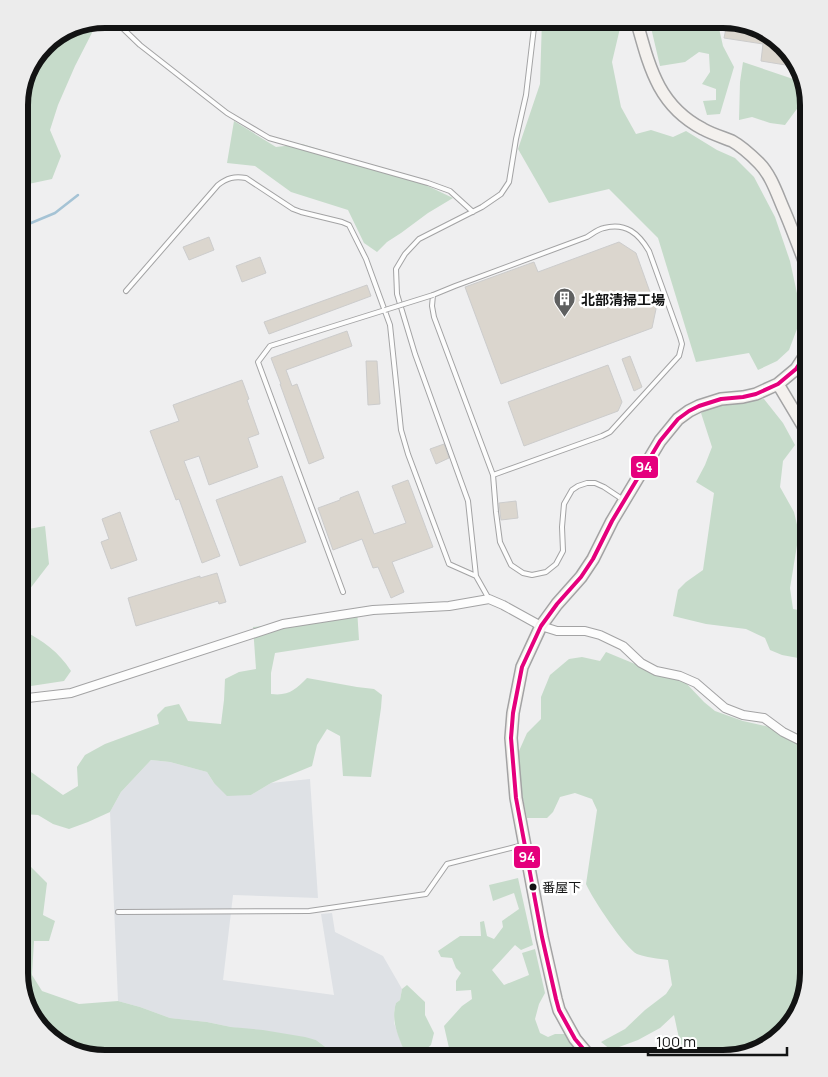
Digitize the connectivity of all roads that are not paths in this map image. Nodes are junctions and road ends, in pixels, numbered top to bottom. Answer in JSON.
{"nodes":[{"id":1,"x":122,"y":28,"type":"edge"},
{"id":2,"x":534,"y":28,"type":"edge"},
{"id":3,"x":639,"y":28,"type":"edge"},
{"id":4,"x":473,"y":212,"type":"junction"},
{"id":5,"x":800,"y":250,"type":"edge"},
{"id":6,"x":126,"y":291,"type":"dead end"},
{"id":7,"x":433,"y":295,"type":"junction"},
{"id":8,"x":385,"y":310,"type":"junction"},
{"id":9,"x":800,"y":363,"type":"edge"},
{"id":10,"x":778,"y":384,"type":"junction"},
{"id":11,"x":800,"y":421,"type":"edge"},
{"id":12,"x":493,"y":475,"type":"junction"},
{"id":13,"x":624,"y":500,"type":"junction"},
{"id":14,"x":476,"y":576,"type":"junction"},
{"id":15,"x":343,"y":592,"type":"dead end"},
{"id":16,"x":489,"y":599,"type":"junction"},
{"id":17,"x":541,"y":626,"type":"junction"},
{"id":18,"x":28,"y":698,"type":"edge"},
{"id":19,"x":800,"y":740,"type":"edge"},
{"id":20,"x":525,"y":845,"type":"junction"},
{"id":21,"x":118,"y":912,"type":"dead end"},
{"id":22,"x":584,"y":1050,"type":"edge"}],
"edges":[{"from":1,"to":4,"type":"lane"},
{"from":2,"to":4,"type":"lane"},
{"from":3,"to":5,"type":"street"},
{"from":4,"to":14,"type":"lane"},
{"from":6,"to":8,"type":"lane"},
{"from":7,"to":8,"type":"lane","bridge":true},
{"from":7,"to":12,"type":"lane"},
{"from":7,"to":12,"type":"lane"},
{"from":8,"to":14,"type":"lane"},
{"from":8,"to":15,"type":"lane"},
{"from":9,"to":10,"type":"street"},
{"from":10,"to":11,"type":"street"},
{"from":10,"to":13,"type":"street"},
{"from":12,"to":13,"type":"lane"},
{"from":13,"to":17,"type":"street"},
{"from":14,"to":16,"type":"lane"},
{"from":16,"to":17,"type":"street"},
{"from":16,"to":18,"type":"street"},
{"from":17,"to":19,"type":"street"},
{"from":17,"to":20,"type":"street"},
{"from":20,"to":21,"type":"lane"},
{"from":20,"to":22,"type":"street"}]}
